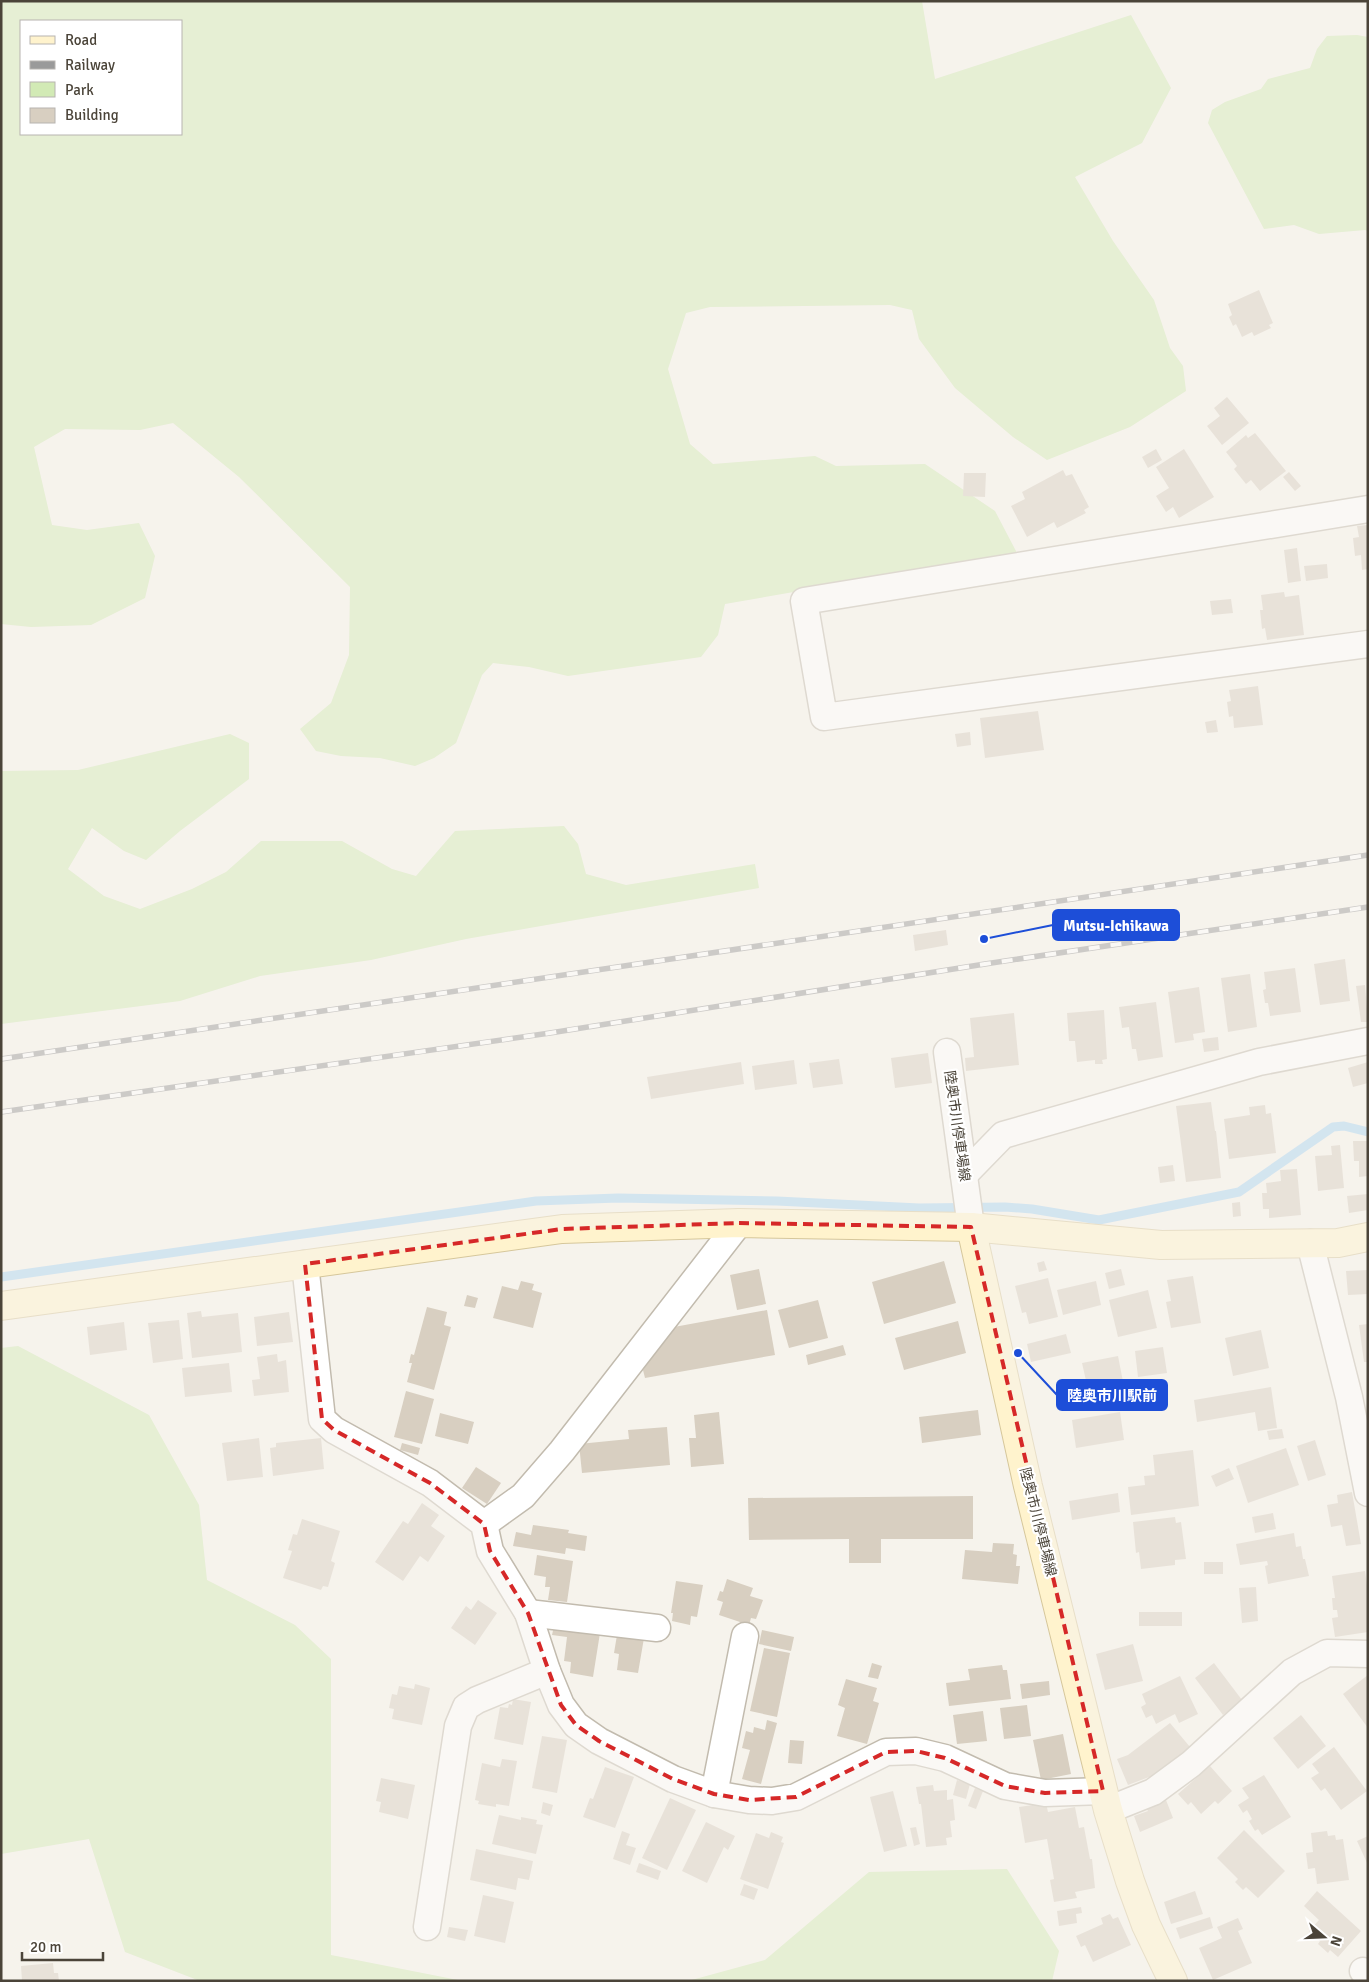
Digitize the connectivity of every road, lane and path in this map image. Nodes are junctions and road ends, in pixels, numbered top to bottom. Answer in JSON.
{"nodes":[{"id":1,"x":1368,"y":509,"type":"edge"},
{"id":2,"x":1368,"y":644,"type":"edge"},
{"id":3,"x":1368,"y":1041,"type":"edge"},
{"id":4,"x":947,"y":1052,"type":"dead end"},
{"id":5,"x":964,"y":1175,"type":"junction"},
{"id":6,"x":739,"y":1223,"type":"junction"},
{"id":7,"x":971,"y":1228,"type":"junction"},
{"id":8,"x":1368,"y":1237,"type":"edge"},
{"id":9,"x":1310,"y":1243,"type":"junction"},
{"id":10,"x":305,"y":1264,"type":"junction"},
{"id":11,"x":1,"y":1306,"type":"edge"},
{"id":12,"x":1366,"y":1482,"type":"edge"},
{"id":13,"x":484,"y":1524,"type":"junction"},
{"id":14,"x":528,"y":1612,"type":"junction"},
{"id":15,"x":657,"y":1628,"type":"dead end"},
{"id":16,"x":745,"y":1636,"type":"dead end"},
{"id":17,"x":1368,"y":1654,"type":"edge"},
{"id":18,"x":547,"y":1671,"type":"junction"},
{"id":19,"x":714,"y":1794,"type":"junction"},
{"id":20,"x":1106,"y":1801,"type":"junction"},
{"id":21,"x":428,"y":1927,"type":"dead end"},
{"id":22,"x":1173,"y":1981,"type":"edge"}],
"edges":[{"from":1,"to":2,"type":"street"},
{"from":3,"to":5,"type":"street"},
{"from":4,"to":5,"type":"street","name":"陸奥市川停車場線"},
{"from":5,"to":7,"type":"street","name":"陸奥市川停車場線"},
{"from":6,"to":7,"type":"street"},
{"from":6,"to":10,"type":"street"},
{"from":6,"to":13,"type":"street"},
{"from":7,"to":9,"type":"street"},
{"from":7,"to":20,"type":"street","name":"陸奥市川停車場線"},
{"from":8,"to":9,"type":"street"},
{"from":9,"to":12,"type":"street"},
{"from":10,"to":11,"type":"street"},
{"from":10,"to":13,"type":"street"},
{"from":13,"to":14,"type":"street"},
{"from":14,"to":15,"type":"street"},
{"from":14,"to":18,"type":"street"},
{"from":16,"to":19,"type":"street"},
{"from":17,"to":20,"type":"street"},
{"from":18,"to":19,"type":"street"},
{"from":18,"to":21,"type":"street"},
{"from":19,"to":20,"type":"street"},
{"from":20,"to":22,"type":"street","name":"陸奥市川停車場線"}]}
